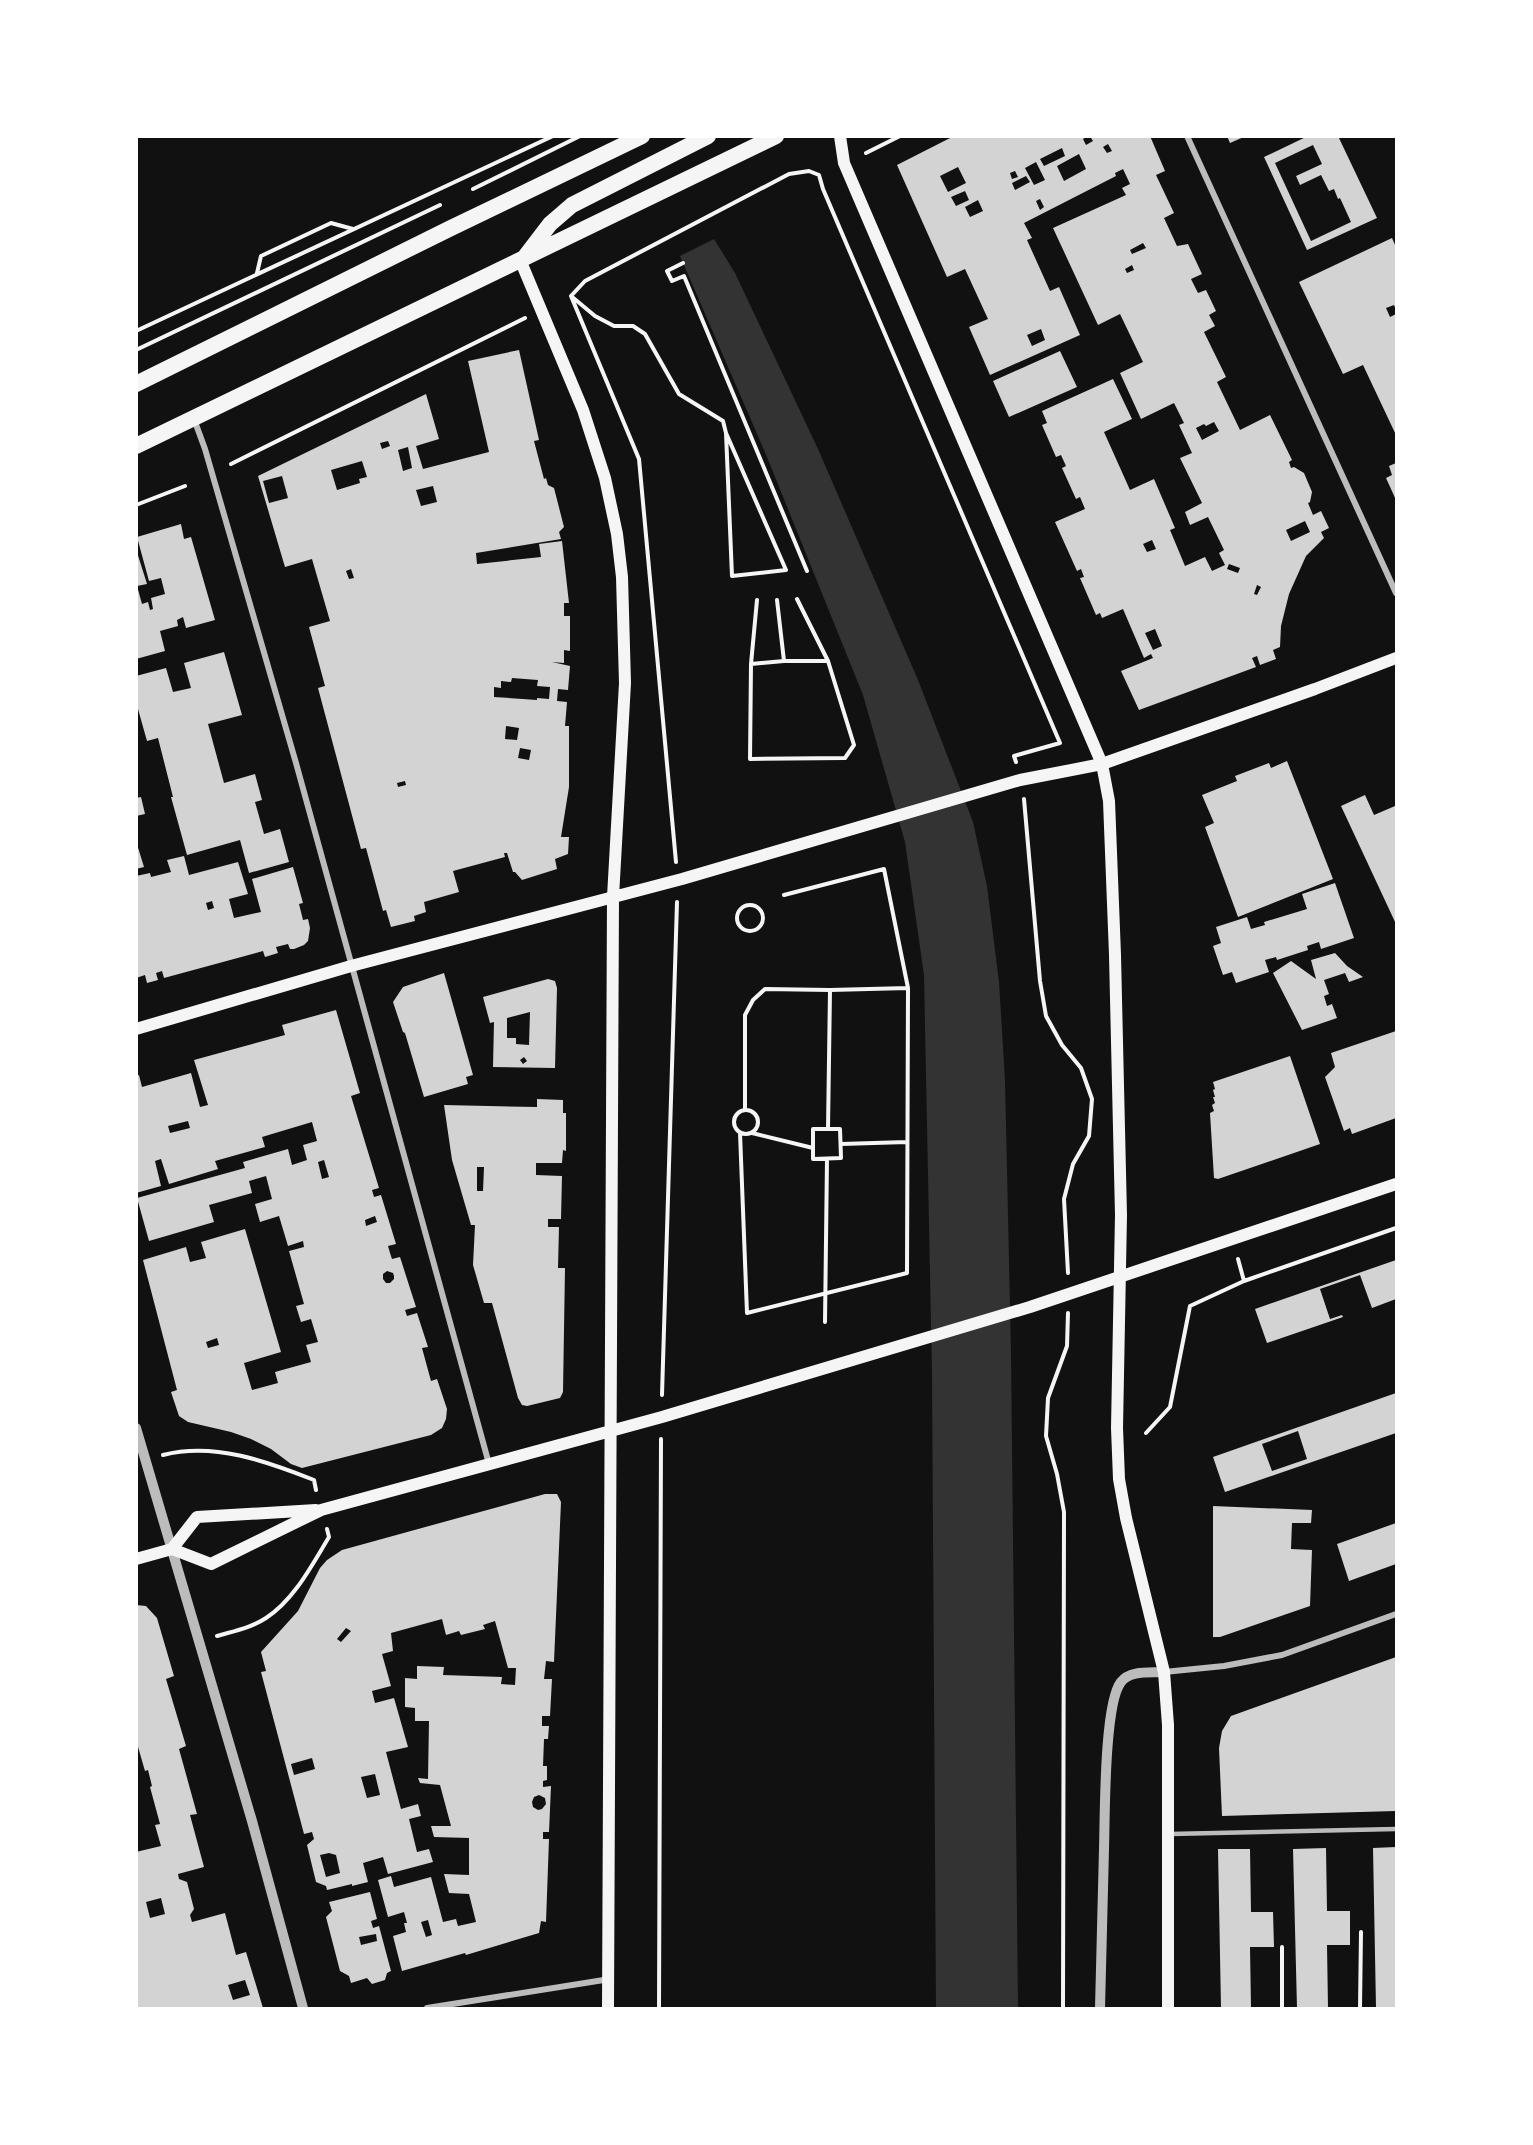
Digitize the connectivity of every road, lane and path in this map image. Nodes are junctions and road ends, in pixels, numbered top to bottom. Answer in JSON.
{"nodes":[{"id":1,"x":553,"y":136,"type":"edge"},
{"id":2,"x":580,"y":136,"type":"edge"},
{"id":3,"x":642,"y":136,"type":"edge"},
{"id":4,"x":708,"y":136,"type":"edge"},
{"id":5,"x":776,"y":136,"type":"edge"},
{"id":6,"x":840,"y":136,"type":"edge"},
{"id":7,"x":900,"y":136,"type":"edge"},
{"id":8,"x":1187,"y":136,"type":"edge"},
{"id":9,"x":866,"y":153,"type":"dead end"},
{"id":10,"x":470,"y":191,"type":"dead end"},
{"id":11,"x":449,"y":201,"type":"dead end"},
{"id":12,"x":354,"y":229,"type":"junction"},
{"id":13,"x":521,"y":262,"type":"junction"},
{"id":14,"x":683,"y":263,"type":"dead end"},
{"id":15,"x":257,"y":273,"type":"junction"},
{"id":16,"x":571,"y":296,"type":"junction"},
{"id":17,"x":525,"y":318,"type":"dead end"},
{"id":18,"x":136,"y":332,"type":"edge"},
{"id":19,"x":136,"y":350,"type":"edge"},
{"id":20,"x":136,"y":384,"type":"edge"},
{"id":21,"x":194,"y":419,"type":"junction"},
{"id":22,"x":726,"y":433,"type":"junction"},
{"id":23,"x":136,"y":446,"type":"edge"},
{"id":24,"x":231,"y":464,"type":"dead end"},
{"id":25,"x":185,"y":486,"type":"dead end"},
{"id":26,"x":136,"y":505,"type":"edge"},
{"id":27,"x":807,"y":571,"type":"dead end"},
{"id":28,"x":1396,"y":593,"type":"edge"},
{"id":29,"x":797,"y":599,"type":"dead end"},
{"id":30,"x":757,"y":600,"type":"dead end"},
{"id":31,"x":777,"y":600,"type":"dead end"},
{"id":32,"x":1396,"y":658,"type":"edge"},
{"id":33,"x":784,"y":660,"type":"junction"},
{"id":34,"x":828,"y":661,"type":"junction"},
{"id":35,"x":751,"y":664,"type":"junction"},
{"id":36,"x":1102,"y":764,"type":"junction"},
{"id":37,"x":1020,"y":780,"type":"junction"},
{"id":38,"x":680,"y":880,"type":"junction"},
{"id":39,"x":784,"y":895,"type":"dead end"},
{"id":40,"x":613,"y":897,"type":"junction"},
{"id":41,"x":737,"y":917,"type":"joint"},
{"id":42,"x":351,"y":966,"type":"junction"},
{"id":43,"x":908,"y":988,"type":"junction"},
{"id":44,"x":830,"y":990,"type":"junction"},
{"id":45,"x":136,"y":1029,"type":"edge"},
{"id":46,"x":745,"y":1110,"type":"junction"},
{"id":47,"x":828,"y":1129,"type":"junction"},
{"id":48,"x":740,"y":1133,"type":"junction"},
{"id":49,"x":752,"y":1133,"type":"junction"},
{"id":50,"x":907,"y":1142,"type":"junction"},
{"id":51,"x":841,"y":1144,"type":"junction"},
{"id":52,"x":813,"y":1148,"type":"junction"},
{"id":53,"x":827,"y":1159,"type":"junction"},
{"id":54,"x":1396,"y":1184,"type":"edge"},
{"id":55,"x":1396,"y":1228,"type":"edge"},
{"id":56,"x":1237,"y":1254,"type":"dead end"},
{"id":57,"x":1122,"y":1276,"type":"junction"},
{"id":58,"x":1244,"y":1281,"type":"junction"},
{"id":59,"x":825,"y":1293,"type":"junction"},
{"id":60,"x":1069,"y":1294,"type":"junction"},
{"id":61,"x":825,"y":1322,"type":"dead end"},
{"id":62,"x":662,"y":1417,"type":"junction"},
{"id":63,"x":136,"y":1428,"type":"edge"},
{"id":64,"x":610,"y":1430,"type":"junction"},
{"id":65,"x":1146,"y":1433,"type":"dead end"},
{"id":66,"x":489,"y":1464,"type":"junction"},
{"id":67,"x":321,"y":1510,"type":"junction"},
{"id":68,"x":172,"y":1549,"type":"junction"},
{"id":69,"x":136,"y":1559,"type":"edge"},
{"id":70,"x":1396,"y":1614,"type":"edge"},
{"id":71,"x":1164,"y":1672,"type":"junction"},
{"id":72,"x":1396,"y":1829,"type":"edge"},
{"id":73,"x":1167,"y":1834,"type":"junction"},
{"id":74,"x":1361,"y":1932,"type":"dead end"},
{"id":75,"x":1282,"y":1947,"type":"dead end"},
{"id":76,"x":610,"y":1978,"type":"junction"},
{"id":77,"x":303,"y":2008,"type":"edge"},
{"id":78,"x":427,"y":2008,"type":"edge"},
{"id":79,"x":609,"y":2008,"type":"edge"},
{"id":80,"x":659,"y":2008,"type":"edge"},
{"id":81,"x":1063,"y":2008,"type":"edge"},
{"id":82,"x":1100,"y":2008,"type":"edge"},
{"id":83,"x":1168,"y":2008,"type":"edge"},
{"id":84,"x":1281,"y":2008,"type":"edge"},
{"id":85,"x":1360,"y":2008,"type":"edge"}],
"edges":[{"from":1,"to":12,"type":"path"},
{"from":2,"to":10,"type":"path"},
{"from":3,"to":20,"type":"highway"},
{"from":4,"to":13,"type":"highway"},
{"from":5,"to":13,"type":"highway"},
{"from":6,"to":36,"type":"main road"},
{"from":7,"to":9,"type":"path"},
{"from":8,"to":28,"type":"street"},
{"from":11,"to":19,"type":"path"},
{"from":12,"to":15,"type":"path"},
{"from":12,"to":15,"type":"path"},
{"from":13,"to":21,"type":"highway"},
{"from":13,"to":40,"type":"main road"},
{"from":14,"to":27,"type":"path"},
{"from":15,"to":18,"type":"path"},
{"from":16,"to":22,"type":"path"},
{"from":16,"to":37,"type":"path"},
{"from":16,"to":38,"type":"path"},
{"from":17,"to":24,"type":"path"},
{"from":21,"to":23,"type":"highway"},
{"from":21,"to":42,"type":"street"},
{"from":22,"to":22,"type":"path"},
{"from":25,"to":26,"type":"path"},
{"from":29,"to":34,"type":"path"},
{"from":30,"to":35,"type":"path"},
{"from":31,"to":33,"type":"path"},
{"from":32,"to":36,"type":"main road"},
{"from":33,"to":34,"type":"path"},
{"from":33,"to":35,"type":"path"},
{"from":34,"to":35,"type":"path"},
{"from":36,"to":37,"type":"main road"},
{"from":36,"to":57,"type":"main road"},
{"from":37,"to":38,"type":"main road"},
{"from":37,"to":60,"type":"path"},
{"from":38,"to":40,"type":"main road"},
{"from":38,"to":62,"type":"path"},
{"from":39,"to":43,"type":"path"},
{"from":40,"to":42,"type":"main road"},
{"from":40,"to":64,"type":"main road"},
{"from":41,"to":41,"type":"path"},
{"from":42,"to":45,"type":"main road"},
{"from":42,"to":66,"type":"street"},
{"from":43,"to":44,"type":"path"},
{"from":43,"to":50,"type":"path"},
{"from":44,"to":46,"type":"path"},
{"from":44,"to":47,"type":"path"},
{"from":46,"to":48,"type":"path"},
{"from":46,"to":49,"type":"path"},
{"from":47,"to":51,"type":"path"},
{"from":47,"to":52,"type":"path"},
{"from":48,"to":49,"type":"path"},
{"from":48,"to":59,"type":"path"},
{"from":49,"to":52,"type":"path"},
{"from":50,"to":51,"type":"path"},
{"from":50,"to":59,"type":"path"},
{"from":51,"to":53,"type":"path"},
{"from":52,"to":53,"type":"path"},
{"from":53,"to":59,"type":"path"},
{"from":54,"to":57,"type":"main road"},
{"from":55,"to":58,"type":"path"},
{"from":56,"to":58,"type":"path"},
{"from":57,"to":60,"type":"main road"},
{"from":57,"to":71,"type":"main road"},
{"from":58,"to":65,"type":"path"},
{"from":59,"to":61,"type":"path"},
{"from":60,"to":62,"type":"main road"},
{"from":60,"to":81,"type":"path"},
{"from":62,"to":64,"type":"main road"},
{"from":62,"to":80,"type":"path"},
{"from":63,"to":68,"type":"street"},
{"from":64,"to":66,"type":"main road"},
{"from":64,"to":76,"type":"main road"},
{"from":66,"to":67,"type":"main road"},
{"from":67,"to":68,"type":"main road"},
{"from":67,"to":68,"type":"main road"},
{"from":68,"to":69,"type":"main road"},
{"from":68,"to":77,"type":"street"},
{"from":70,"to":71,"type":"street"},
{"from":71,"to":73,"type":"main road"},
{"from":71,"to":82,"type":"street"},
{"from":72,"to":73,"type":"lane"},
{"from":73,"to":83,"type":"main road"},
{"from":74,"to":85,"type":"path"},
{"from":75,"to":84,"type":"path"},
{"from":76,"to":78,"type":"street"},
{"from":76,"to":79,"type":"main road"}]}
